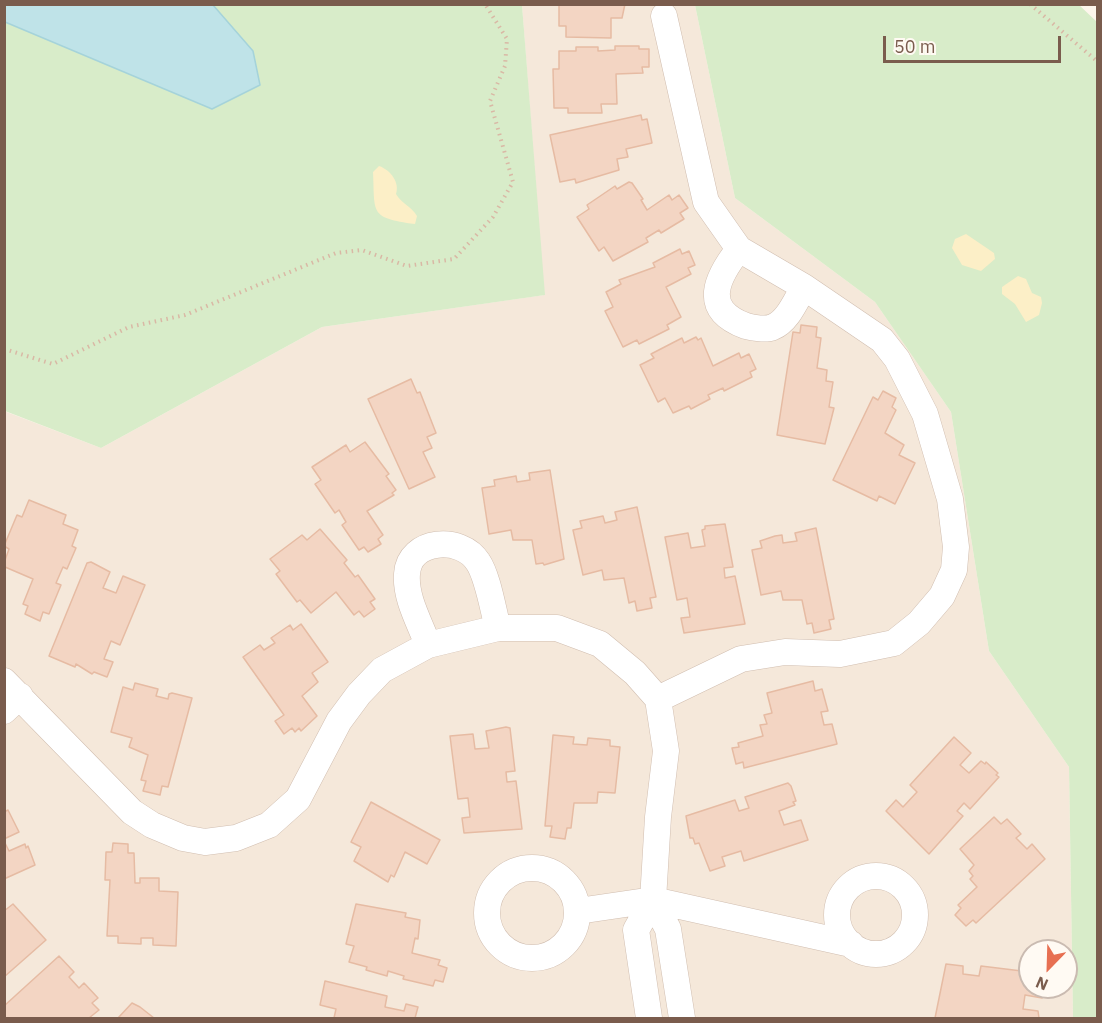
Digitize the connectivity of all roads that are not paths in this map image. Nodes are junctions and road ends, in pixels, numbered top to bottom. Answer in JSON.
{"nodes":[{"id":1,"x":664,"y":16,"type":"dead end"},
{"id":2,"x":739,"y":249,"type":"junction"},
{"id":3,"x":804,"y":287,"type":"junction"},
{"id":4,"x":498,"y":628,"type":"junction"},
{"id":5,"x":428,"y":645,"type":"junction"},
{"id":6,"x":10,"y":696,"type":"edge"},
{"id":7,"x":658,"y":699,"type":"junction"},
{"id":8,"x":653,"y":900,"type":"junction"},
{"id":9,"x":578,"y":910,"type":"dead end"},
{"id":10,"x":851,"y":944,"type":"dead end"},
{"id":11,"x":675,"y":970,"type":"junction"},
{"id":12,"x":642,"y":975,"type":"junction"},
{"id":13,"x":650,"y":1018,"type":"edge"},
{"id":14,"x":682,"y":1018,"type":"edge"}],
"edges":[{"from":1,"to":2,"type":"street"},
{"from":2,"to":3,"type":"street"},
{"from":2,"to":3,"type":"street"},
{"from":3,"to":7,"type":"street"},
{"from":4,"to":5,"type":"street"},
{"from":4,"to":5,"type":"street"},
{"from":4,"to":7,"type":"street"},
{"from":5,"to":6,"type":"street"},
{"from":7,"to":8,"type":"street"},
{"from":8,"to":9,"type":"street"},
{"from":8,"to":10,"type":"street"},
{"from":8,"to":11,"type":"street"},
{"from":8,"to":12,"type":"street"},
{"from":11,"to":12,"type":"street"},
{"from":11,"to":14,"type":"street"},
{"from":12,"to":13,"type":"street"}]}
